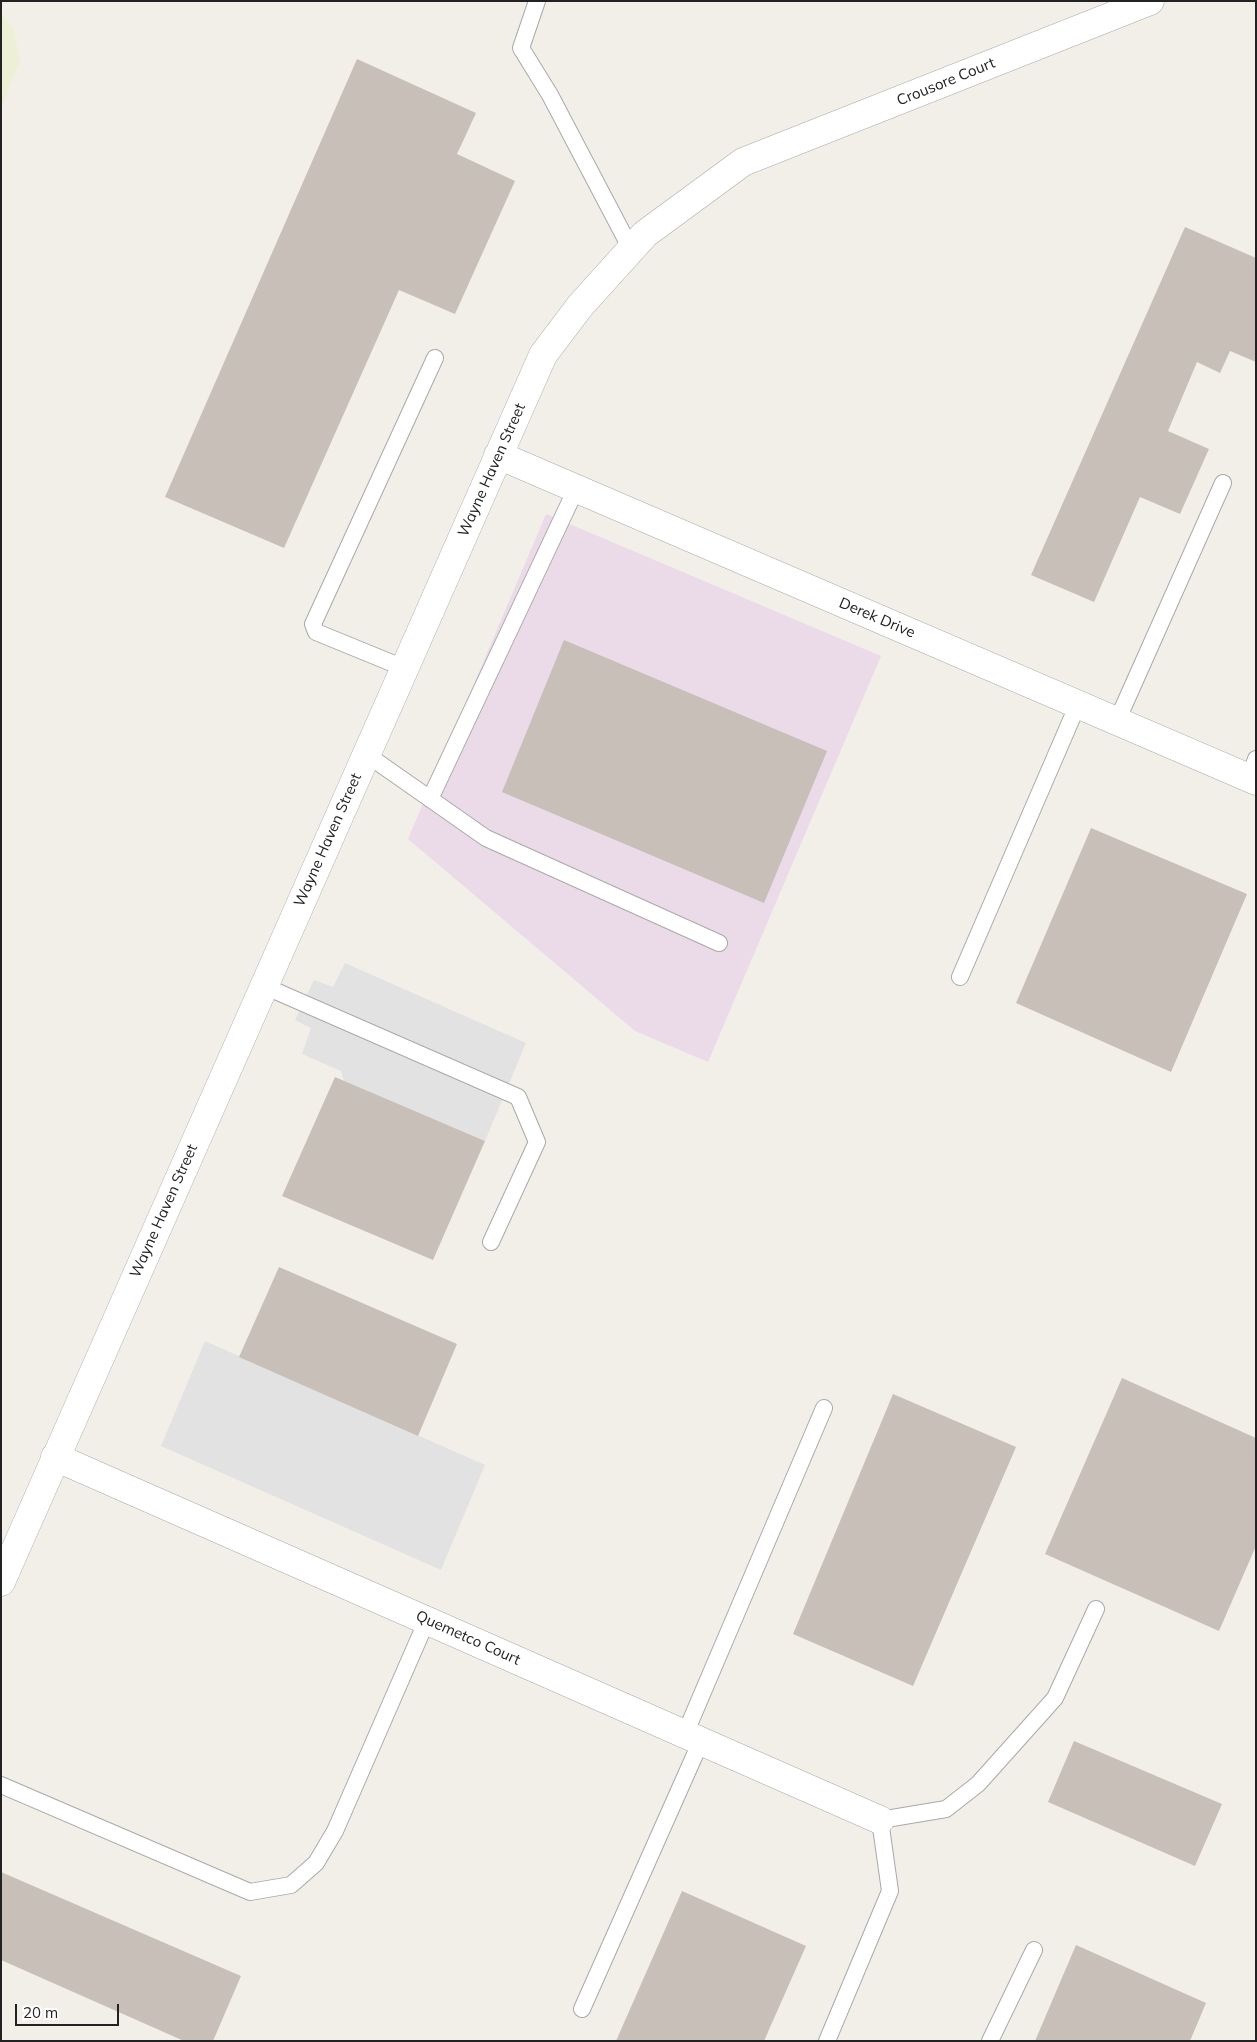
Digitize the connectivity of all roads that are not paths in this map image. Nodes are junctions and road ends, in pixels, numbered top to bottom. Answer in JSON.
{"nodes":[{"id":1,"x":538,"y":1,"type":"edge"},
{"id":2,"x":1150,"y":1,"type":"edge"},
{"id":3,"x":743,"y":162,"type":"joint"},
{"id":4,"x":631,"y":248,"type":"junction"},
{"id":5,"x":435,"y":358,"type":"dead end"},
{"id":6,"x":498,"y":455,"type":"junction"},
{"id":7,"x":1223,"y":483,"type":"dead end"},
{"id":8,"x":576,"y":489,"type":"junction"},
{"id":9,"x":404,"y":668,"type":"junction"},
{"id":10,"x":1078,"y":704,"type":"junction"},
{"id":11,"x":1117,"y":721,"type":"junction"},
{"id":12,"x":366,"y":754,"type":"junction"},
{"id":13,"x":1253,"y":773,"type":"edge"},
{"id":14,"x":430,"y":799,"type":"junction"},
{"id":15,"x":718,"y":943,"type":"dead end"},
{"id":16,"x":960,"y":977,"type":"dead end"},
{"id":17,"x":264,"y":986,"type":"junction"},
{"id":18,"x":491,"y":1242,"type":"dead end"},
{"id":19,"x":824,"y":1408,"type":"dead end"},
{"id":20,"x":55,"y":1457,"type":"junction"},
{"id":21,"x":1,"y":1582,"type":"edge"},
{"id":22,"x":1096,"y":1610,"type":"dead end"},
{"id":23,"x":427,"y":1620,"type":"junction"},
{"id":24,"x":693,"y":1738,"type":"junction"},
{"id":25,"x":1,"y":1785,"type":"edge"},
{"id":26,"x":880,"y":1820,"type":"junction"},
{"id":27,"x":1034,"y":1950,"type":"dead end"},
{"id":28,"x":582,"y":2009,"type":"dead end"},
{"id":29,"x":827,"y":2041,"type":"edge"},
{"id":30,"x":990,"y":2041,"type":"edge"}],
"edges":[{"from":1,"to":4,"type":"lane"},
{"from":2,"to":3,"type":"street","name":"Crousore Court"},
{"from":3,"to":4,"type":"street","name":"Wayne Haven Street"},
{"from":4,"to":6,"type":"street","name":"Wayne Haven Street"},
{"from":5,"to":9,"type":"lane"},
{"from":6,"to":8,"type":"street","name":"Derek Drive"},
{"from":6,"to":9,"type":"street","name":"Wayne Haven Street"},
{"from":7,"to":11,"type":"lane"},
{"from":8,"to":10,"type":"street","name":"Derek Drive"},
{"from":8,"to":14,"type":"lane"},
{"from":9,"to":12,"type":"street","name":"Wayne Haven Street"},
{"from":10,"to":11,"type":"street","name":"Derek Drive"},
{"from":10,"to":16,"type":"lane"},
{"from":11,"to":13,"type":"street","name":"Derek Drive"},
{"from":12,"to":14,"type":"lane"},
{"from":12,"to":17,"type":"street","name":"Wayne Haven Street"},
{"from":14,"to":15,"type":"lane"},
{"from":17,"to":18,"type":"lane"},
{"from":17,"to":20,"type":"street","name":"Wayne Haven Street"},
{"from":19,"to":24,"type":"lane"},
{"from":20,"to":21,"type":"street","name":"Wayne Haven Street"},
{"from":20,"to":23,"type":"street","name":"Quemetco Court"},
{"from":22,"to":26,"type":"lane"},
{"from":23,"to":24,"type":"street","name":"Quemetco Court"},
{"from":23,"to":25,"type":"lane"},
{"from":24,"to":26,"type":"street","name":"Quemetco Court"},
{"from":24,"to":28,"type":"lane"},
{"from":26,"to":29,"type":"lane"},
{"from":27,"to":30,"type":"lane"}]}
